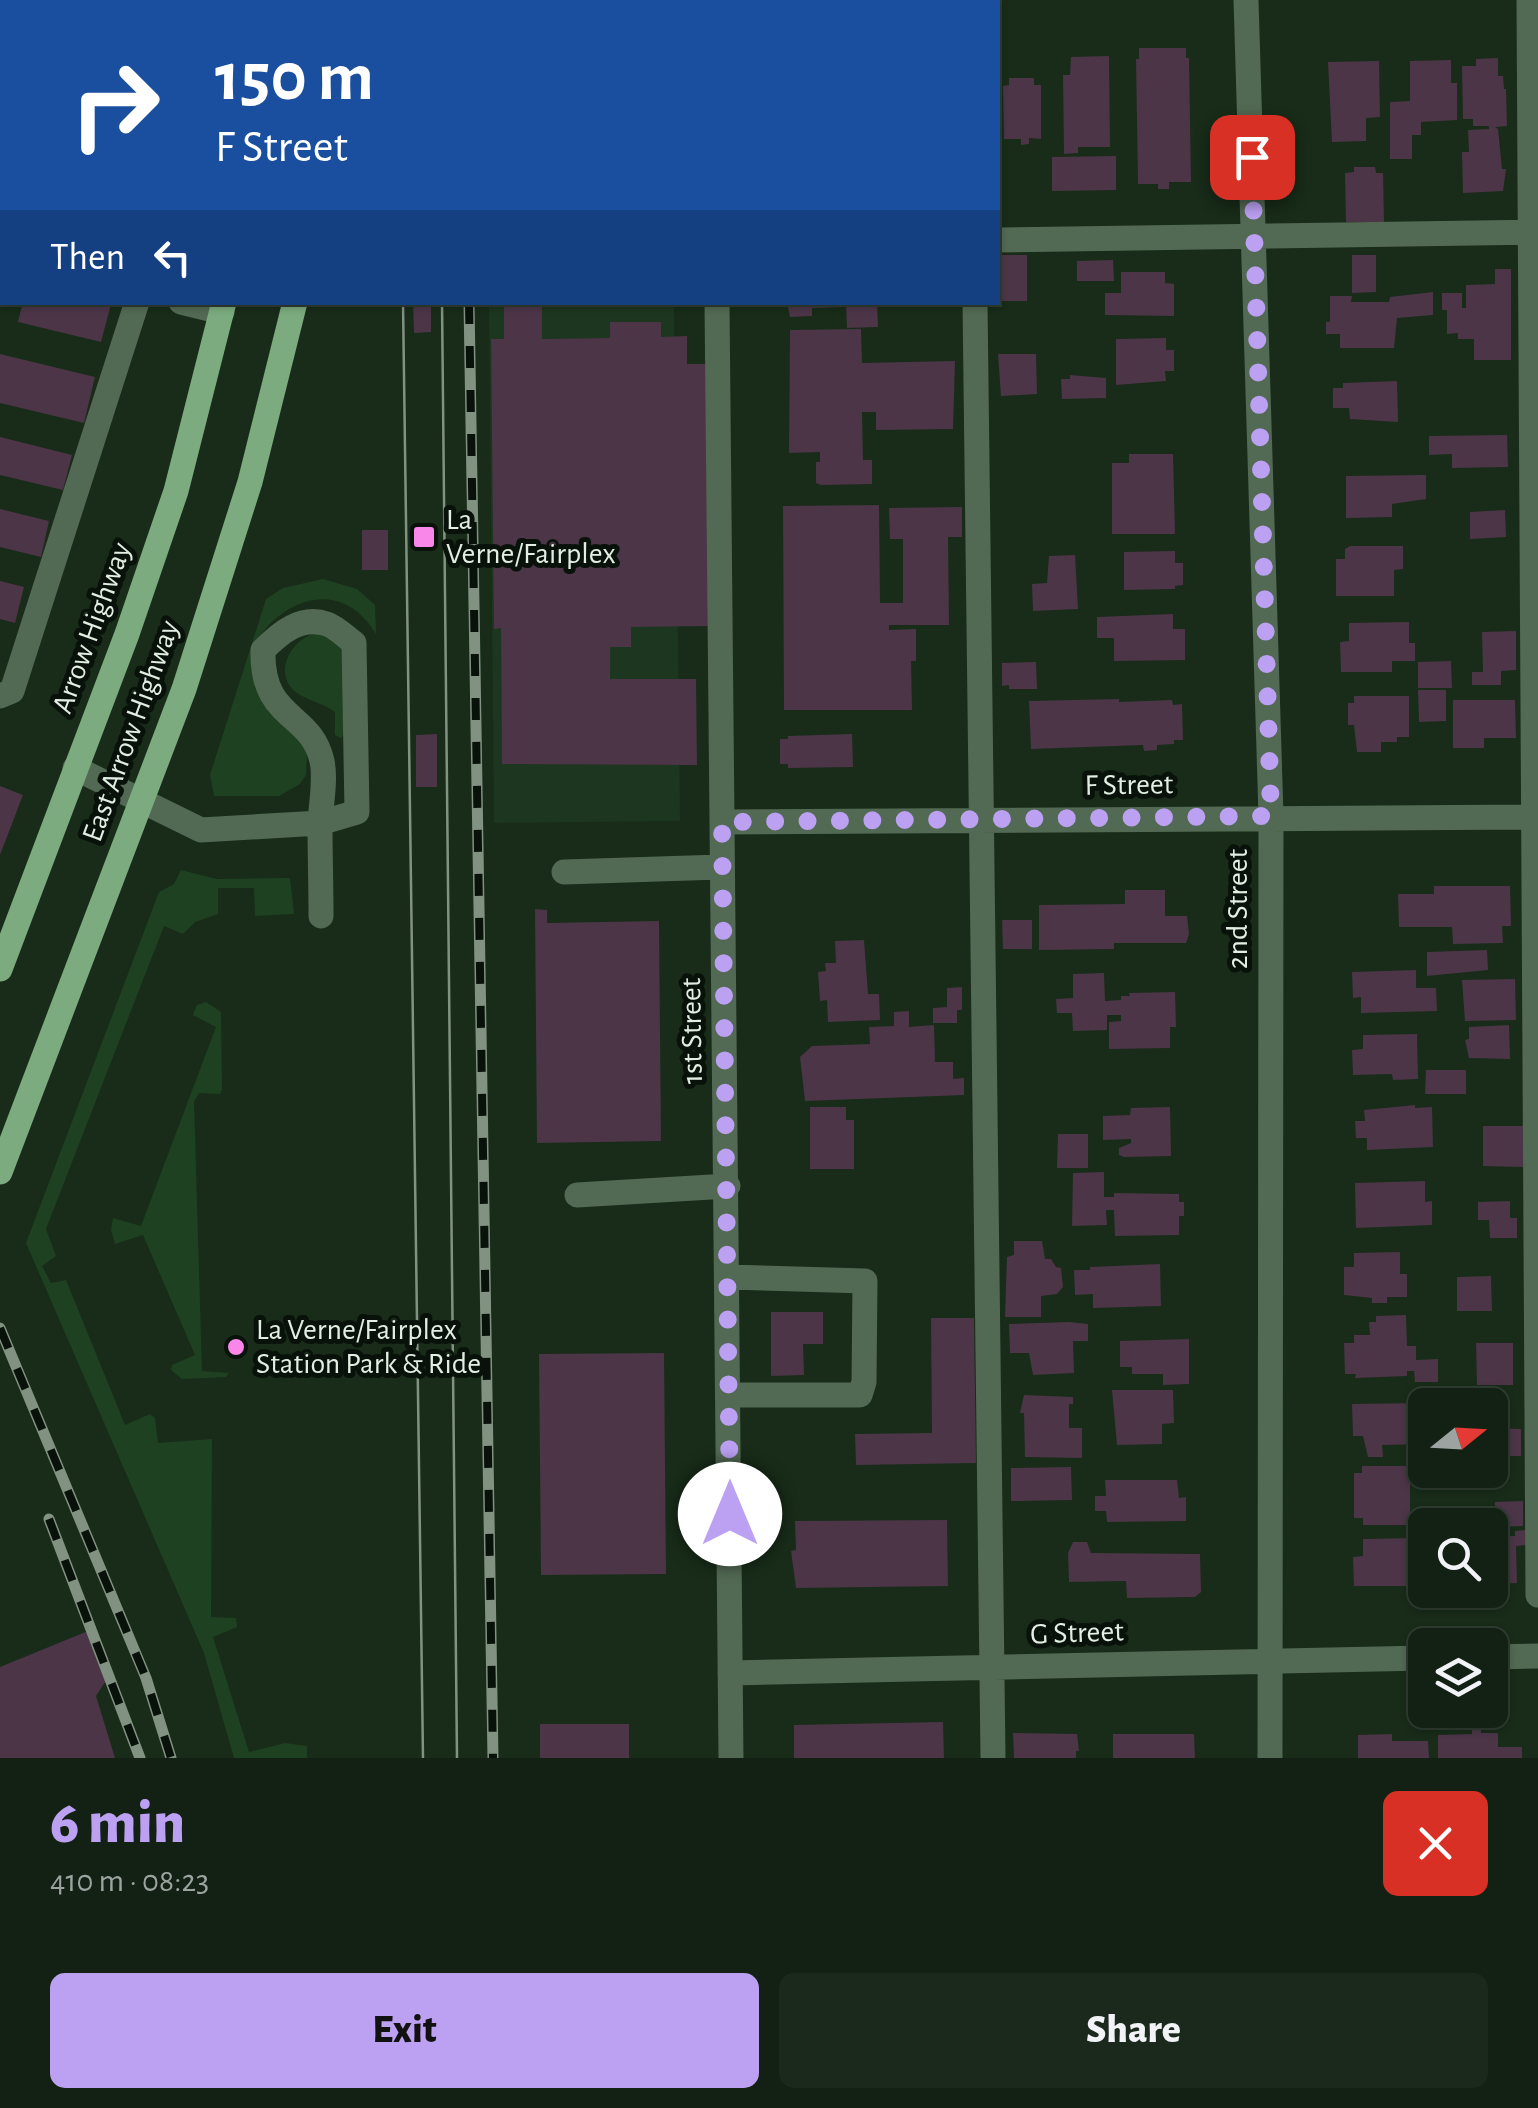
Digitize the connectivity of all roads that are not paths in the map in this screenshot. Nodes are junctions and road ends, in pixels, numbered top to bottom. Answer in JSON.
{"nodes":[{"id":1,"x":1246,"y":0,"type":"edge"},
{"id":2,"x":1530,"y":0,"type":"edge"},
{"id":3,"x":1534,"y":232,"type":"edge"},
{"id":4,"x":1254,"y":236,"type":"junction"},
{"id":5,"x":1000,"y":240,"type":"edge"},
{"id":6,"x":136,"y":305,"type":"edge"},
{"id":7,"x":294,"y":305,"type":"edge"},
{"id":8,"x":717,"y":305,"type":"edge"},
{"id":9,"x":975,"y":305,"type":"edge"},
{"id":10,"x":223,"y":307,"type":"edge"},
{"id":11,"x":6,"y":694,"type":"edge"},
{"id":12,"x":75,"y":768,"type":"junction"},
{"id":13,"x":143,"y":799,"type":"junction"},
{"id":14,"x":1271,"y":816,"type":"junction"},
{"id":15,"x":1537,"y":816,"type":"edge"},
{"id":16,"x":980,"y":820,"type":"junction"},
{"id":17,"x":722,"y":822,"type":"junction"},
{"id":18,"x":320,"y":823,"type":"junction"},
{"id":19,"x":722,"y":867,"type":"junction"},
{"id":20,"x":564,"y":872,"type":"dead end"},
{"id":21,"x":322,"y":916,"type":"dead end"},
{"id":22,"x":1,"y":965,"type":"edge"},
{"id":23,"x":0,"y":1172,"type":"edge"},
{"id":24,"x":728,"y":1186,"type":"junction"},
{"id":25,"x":577,"y":1195,"type":"dead end"},
{"id":26,"x":729,"y":1277,"type":"junction"},
{"id":27,"x":730,"y":1394,"type":"junction"},
{"id":28,"x":1538,"y":1595,"type":"edge"},
{"id":29,"x":1538,"y":1656,"type":"edge"},
{"id":30,"x":1508,"y":1657,"type":"edge"},
{"id":31,"x":1408,"y":1658,"type":"edge"},
{"id":32,"x":1269,"y":1659,"type":"junction"},
{"id":33,"x":992,"y":1668,"type":"junction"},
{"id":34,"x":730,"y":1673,"type":"junction"},
{"id":35,"x":731,"y":1758,"type":"edge"},
{"id":36,"x":994,"y":1758,"type":"edge"},
{"id":37,"x":1270,"y":1758,"type":"edge"}],
"edges":[{"from":1,"to":4,"type":"street","name":"2nd Street"},
{"from":2,"to":3,"type":"street"},
{"from":3,"to":4,"type":"street"},
{"from":3,"to":15,"type":"street"},
{"from":4,"to":5,"type":"street"},
{"from":4,"to":14,"type":"street","name":"2nd Street"},
{"from":6,"to":11,"type":"street"},
{"from":7,"to":13,"type":"main road","name":"East Arrow Highway"},
{"from":8,"to":17,"type":"street","name":"1st Street"},
{"from":9,"to":16,"type":"street"},
{"from":10,"to":12,"type":"main road","name":"Arrow Highway"},
{"from":12,"to":13,"type":"street"},
{"from":12,"to":22,"type":"main road","name":"Arrow Highway"},
{"from":13,"to":18,"type":"street"},
{"from":13,"to":23,"type":"main road","name":"East Arrow Highway"},
{"from":14,"to":15,"type":"street","name":"F Street"},
{"from":14,"to":16,"type":"street","name":"F Street"},
{"from":14,"to":32,"type":"street","name":"2nd Street"},
{"from":15,"to":28,"type":"street"},
{"from":16,"to":17,"type":"street","name":"F Street"},
{"from":16,"to":33,"type":"street"},
{"from":17,"to":19,"type":"street","name":"1st Street"},
{"from":18,"to":18,"type":"street"},
{"from":18,"to":21,"type":"street"},
{"from":19,"to":20,"type":"street"},
{"from":19,"to":24,"type":"street","name":"1st Street"},
{"from":24,"to":25,"type":"street"},
{"from":24,"to":26,"type":"street","name":"1st Street"},
{"from":26,"to":27,"type":"street","name":"1st Street"},
{"from":26,"to":27,"type":"street"},
{"from":27,"to":34,"type":"street","name":"1st Street"},
{"from":29,"to":30,"type":"street"},
{"from":31,"to":32,"type":"street","name":"G Street"},
{"from":32,"to":33,"type":"street","name":"G Street"},
{"from":32,"to":37,"type":"street","name":"2nd Street"},
{"from":33,"to":34,"type":"street","name":"G Street"},
{"from":33,"to":36,"type":"street"},
{"from":34,"to":35,"type":"street","name":"1st Street"}]}
